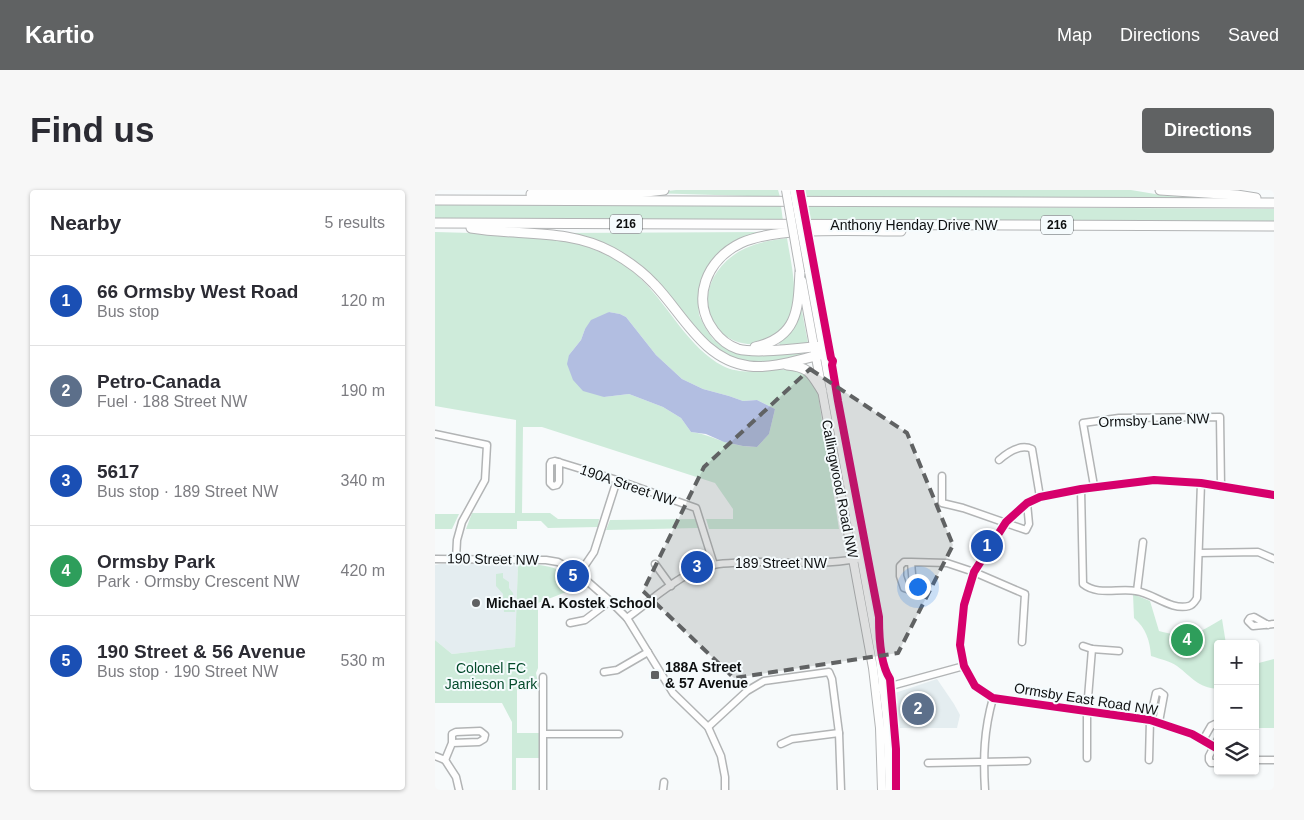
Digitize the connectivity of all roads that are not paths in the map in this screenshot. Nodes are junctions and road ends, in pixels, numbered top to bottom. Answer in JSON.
{"nodes":[{"id":1,"x":664,"y":190,"type":"edge"},
{"id":2,"x":785,"y":190,"type":"edge"},
{"id":3,"x":794,"y":190,"type":"edge"},
{"id":4,"x":1160,"y":190,"type":"edge"},
{"id":5,"x":435,"y":200,"type":"edge"},
{"id":6,"x":479,"y":200,"type":"junction"},
{"id":7,"x":1274,"y":202,"type":"edge"},
{"id":8,"x":440,"y":223,"type":"edge"},
{"id":9,"x":947,"y":225,"type":"junction"},
{"id":10,"x":1274,"y":226,"type":"edge"},
{"id":11,"x":804,"y":271,"type":"junction"},
{"id":12,"x":740,"y":349,"type":"junction"},
{"id":13,"x":819,"y":351,"type":"junction"},
{"id":14,"x":782,"y":364,"type":"junction"},
{"id":15,"x":821,"y":391,"type":"junction"},
{"id":16,"x":435,"y":434,"type":"edge"},
{"id":17,"x":999,"y":460,"type":"dead end"},
{"id":18,"x":559,"y":462,"type":"dead end"},
{"id":19,"x":942,"y":476,"type":"dead end"},
{"id":20,"x":617,"y":480,"type":"junction"},
{"id":21,"x":1201,"y":483,"type":"junction"},
{"id":22,"x":1094,"y":486,"type":"junction"},
{"id":23,"x":1221,"y":486,"type":"junction"},
{"id":24,"x":1081,"y":489,"type":"junction"},
{"id":25,"x":1274,"y":495,"type":"edge"},
{"id":26,"x":1040,"y":497,"type":"junction"},
{"id":27,"x":1027,"y":503,"type":"junction"},
{"id":28,"x":1006,"y":522,"type":"junction"},
{"id":29,"x":1143,"y":542,"type":"dead end"},
{"id":30,"x":1199,"y":553,"type":"junction"},
{"id":31,"x":435,"y":559,"type":"edge"},
{"id":32,"x":456,"y":559,"type":"junction"},
{"id":33,"x":1274,"y":559,"type":"edge"},
{"id":34,"x":857,"y":560,"type":"junction"},
{"id":35,"x":911,"y":562,"type":"dead end"},
{"id":36,"x":655,"y":564,"type":"dead end"},
{"id":37,"x":714,"y":565,"type":"junction"},
{"id":38,"x":974,"y":572,"type":"junction"},
{"id":39,"x":579,"y":574,"type":"junction"},
{"id":40,"x":671,"y":586,"type":"junction"},
{"id":41,"x":1137,"y":591,"type":"junction"},
{"id":42,"x":610,"y":601,"type":"junction"},
{"id":43,"x":627,"y":618,"type":"junction"},
{"id":44,"x":570,"y":623,"type":"dead end"},
{"id":45,"x":1022,"y":642,"type":"dead end"},
{"id":46,"x":1083,"y":646,"type":"dead end"},
{"id":47,"x":1092,"y":649,"type":"junction"},
{"id":48,"x":1119,"y":651,"type":"dead end"},
{"id":49,"x":648,"y":652,"type":"junction"},
{"id":50,"x":964,"y":666,"type":"junction"},
{"id":51,"x":604,"y":672,"type":"dead end"},
{"id":52,"x":543,"y":677,"type":"dead end"},
{"id":53,"x":880,"y":688,"type":"junction"},
{"id":54,"x":993,"y":698,"type":"junction"},
{"id":55,"x":1087,"y":710,"type":"junction"},
{"id":56,"x":1150,"y":720,"type":"junction"},
{"id":57,"x":1159,"y":722,"type":"junction"},
{"id":58,"x":1214,"y":725,"type":"edge"},
{"id":59,"x":708,"y":728,"type":"junction"},
{"id":60,"x":839,"y":732,"type":"junction"},
{"id":61,"x":544,"y":734,"type":"junction"},
{"id":62,"x":619,"y":734,"type":"dead end"},
{"id":63,"x":1203,"y":740,"type":"junction"},
{"id":64,"x":452,"y":743,"type":"junction"},
{"id":65,"x":781,"y":744,"type":"dead end"},
{"id":66,"x":1214,"y":747,"type":"edge"},
{"id":67,"x":1214,"y":750,"type":"edge"},
{"id":68,"x":435,"y":756,"type":"edge"},
{"id":69,"x":1087,"y":758,"type":"dead end"},
{"id":70,"x":445,"y":760,"type":"junction"},
{"id":71,"x":1149,"y":760,"type":"dead end"},
{"id":72,"x":1259,"y":760,"type":"edge"},
{"id":73,"x":1274,"y":760,"type":"edge"},
{"id":74,"x":1027,"y":761,"type":"dead end"},
{"id":75,"x":928,"y":763,"type":"dead end"},
{"id":76,"x":984,"y":763,"type":"junction"},
{"id":77,"x":1214,"y":763,"type":"edge"},
{"id":78,"x":664,"y":782,"type":"dead end"},
{"id":79,"x":459,"y":790,"type":"edge"},
{"id":80,"x":543,"y":790,"type":"edge"},
{"id":81,"x":663,"y":790,"type":"edge"},
{"id":82,"x":725,"y":790,"type":"edge"},
{"id":83,"x":841,"y":790,"type":"edge"},
{"id":84,"x":882,"y":790,"type":"edge"},
{"id":85,"x":890,"y":790,"type":"edge"},
{"id":86,"x":985,"y":790,"type":"edge"}],
"edges":[{"from":1,"to":6,"type":"highway"},
{"from":2,"to":11,"type":"main road","name":"Callingwood Road NW","bridge":true},
{"from":3,"to":11,"type":"main road","bridge":true},
{"from":4,"to":7,"type":"highway"},
{"from":5,"to":6,"type":"highway","name":"Anthony Henday Drive NW","number":"216"},
{"from":6,"to":7,"type":"highway","name":"Anthony Henday Drive NW","number":"216"},
{"from":8,"to":9,"type":"highway","name":"Anthony Henday Drive NW","number":"216"},
{"from":8,"to":14,"type":"highway"},
{"from":9,"to":10,"type":"highway","name":"Anthony Henday Drive NW","number":"216"},
{"from":9,"to":12,"type":"highway"},
{"from":11,"to":12,"type":"highway"},
{"from":11,"to":13,"type":"main road","name":"Callingwood Road NW"},
{"from":12,"to":13,"type":"highway"},
{"from":13,"to":14,"type":"highway"},
{"from":13,"to":15,"type":"main road","name":"Callingwood Road NW"},
{"from":13,"to":34,"type":"main road","name":"Callingwood Road NW"},
{"from":14,"to":15,"type":"highway"},
{"from":15,"to":34,"type":"main road","name":"Callingwood Road NW"},
{"from":16,"to":32,"type":"street"},
{"from":17,"to":26,"type":"street"},
{"from":18,"to":20,"type":"street","name":"190A Street NW"},
{"from":19,"to":28,"type":"street"},
{"from":20,"to":37,"type":"street","name":"190A Street NW"},
{"from":20,"to":39,"type":"street"},
{"from":21,"to":22,"type":"street"},
{"from":21,"to":23,"type":"street"},
{"from":21,"to":30,"type":"street"},
{"from":22,"to":23,"type":"street","name":"Ormsby Lane NW"},
{"from":22,"to":24,"type":"street"},
{"from":23,"to":25,"type":"street"},
{"from":24,"to":26,"type":"street"},
{"from":24,"to":41,"type":"street"},
{"from":26,"to":27,"type":"street"},
{"from":27,"to":28,"type":"street"},
{"from":27,"to":28,"type":"street"},
{"from":28,"to":38,"type":"street"},
{"from":29,"to":41,"type":"street"},
{"from":30,"to":33,"type":"street"},
{"from":30,"to":41,"type":"street"},
{"from":31,"to":32,"type":"street","name":"190 Street NW"},
{"from":32,"to":39,"type":"street","name":"190 Street NW"},
{"from":34,"to":37,"type":"street","name":"189 Street NW"},
{"from":34,"to":53,"type":"main road","name":"Callingwood Road NW"},
{"from":35,"to":38,"type":"street"},
{"from":36,"to":40,"type":"street"},
{"from":37,"to":40,"type":"street","name":"189 Street NW"},
{"from":38,"to":45,"type":"street"},
{"from":38,"to":50,"type":"street"},
{"from":39,"to":42,"type":"street","name":"190 Street NW"},
{"from":40,"to":43,"type":"street","name":"189 Street NW"},
{"from":42,"to":43,"type":"street","name":"190 Street NW"},
{"from":42,"to":44,"type":"street"},
{"from":43,"to":49,"type":"street","name":"190 Street NW"},
{"from":46,"to":47,"type":"street"},
{"from":47,"to":48,"type":"street"},
{"from":47,"to":55,"type":"street","name":"Ormsby East Road NW"},
{"from":49,"to":51,"type":"street"},
{"from":49,"to":59,"type":"street","name":"190 Street NW"},
{"from":50,"to":53,"type":"street"},
{"from":50,"to":54,"type":"street","name":"Ormsby East Road NW"},
{"from":52,"to":61,"type":"street"},
{"from":53,"to":84,"type":"main road","name":"Callingwood Road NW"},
{"from":53,"to":85,"type":"main road","name":"Callingwood Road NW"},
{"from":54,"to":55,"type":"street","name":"Ormsby East Road NW"},
{"from":54,"to":76,"type":"street"},
{"from":55,"to":56,"type":"street","name":"Ormsby East Road NW"},
{"from":55,"to":69,"type":"street","name":"Ormsby East Road NW"},
{"from":56,"to":57,"type":"street","name":"Ormsby East Road NW"},
{"from":56,"to":57,"type":"street","name":"Ormsby East Road NW"},
{"from":56,"to":71,"type":"street","name":"Ormsby East Road NW"},
{"from":57,"to":63,"type":"street","name":"Ormsby East Road NW"},
{"from":58,"to":63,"type":"street"},
{"from":59,"to":60,"type":"street"},
{"from":59,"to":82,"type":"street"},
{"from":60,"to":65,"type":"street"},
{"from":60,"to":83,"type":"street"},
{"from":61,"to":62,"type":"street"},
{"from":61,"to":80,"type":"street"},
{"from":63,"to":66,"type":"street","name":"Ormsby East Road NW"},
{"from":64,"to":64,"type":"street"},
{"from":64,"to":70,"type":"street"},
{"from":67,"to":77,"type":"street"},
{"from":68,"to":70,"type":"street"},
{"from":70,"to":79,"type":"street"},
{"from":72,"to":73,"type":"street"},
{"from":74,"to":76,"type":"street"},
{"from":75,"to":76,"type":"street"},
{"from":76,"to":86,"type":"street"},
{"from":78,"to":81,"type":"street"}]}
